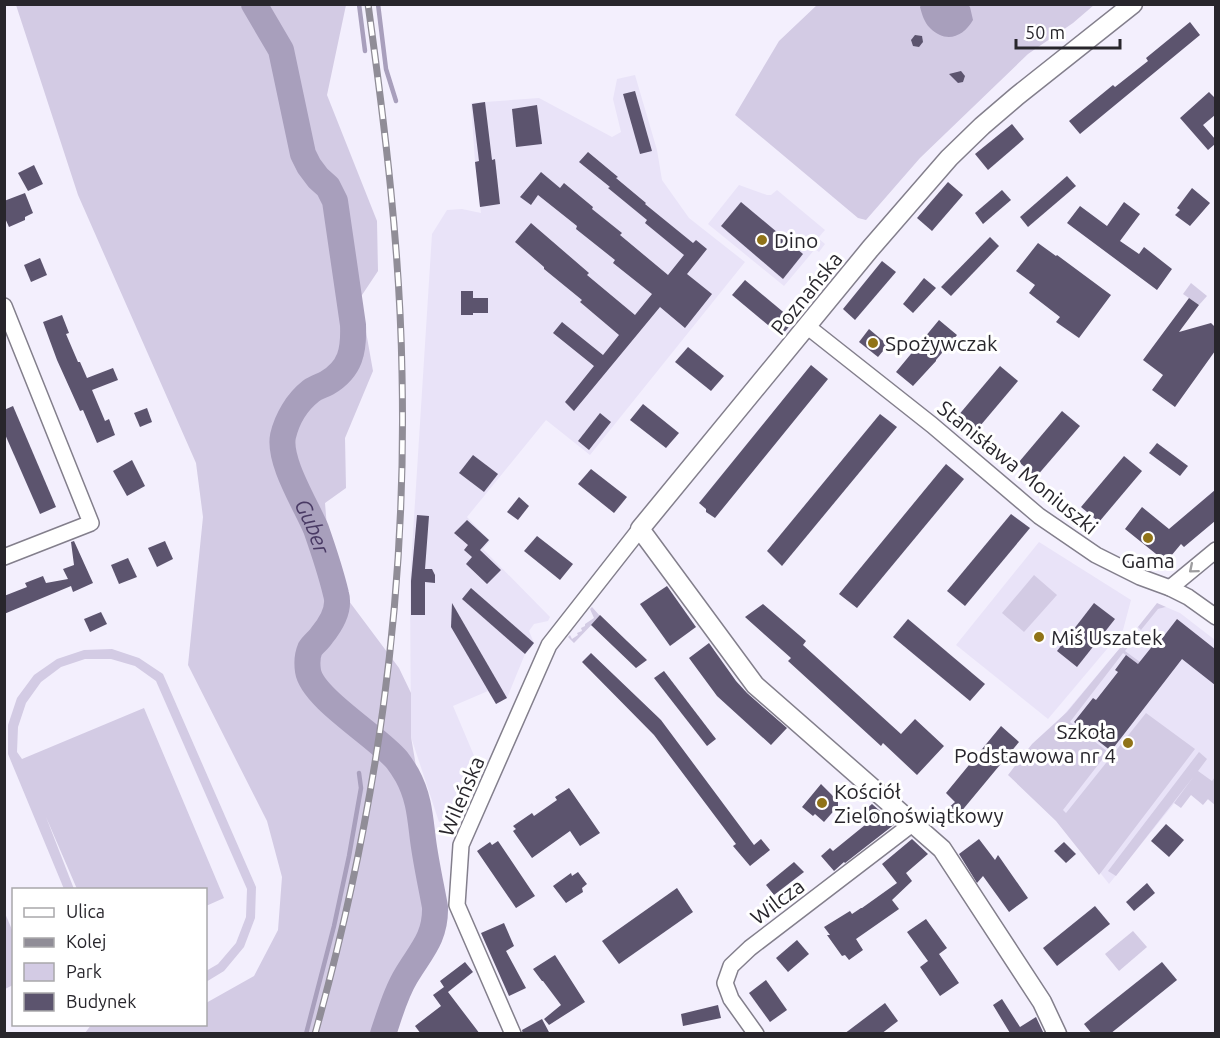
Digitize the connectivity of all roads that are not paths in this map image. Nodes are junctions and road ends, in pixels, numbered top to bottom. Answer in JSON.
{"nodes":[{"id":1,"x":1133,"y":4,"type":"edge"},
{"id":2,"x":4,"y":306,"type":"edge"},
{"id":3,"x":808,"y":327,"type":"junction"},
{"id":4,"x":640,"y":529,"type":"junction"},
{"id":5,"x":1215,"y":550,"type":"edge"},
{"id":6,"x":4,"y":557,"type":"edge"},
{"id":7,"x":1170,"y":588,"type":"junction"},
{"id":8,"x":1215,"y":618,"type":"edge"},
{"id":9,"x":549,"y":645,"type":"joint"},
{"id":10,"x":912,"y":824,"type":"junction"},
{"id":11,"x":513,"y":1034,"type":"edge"},
{"id":12,"x":756,"y":1034,"type":"edge"},
{"id":13,"x":1057,"y":1034,"type":"edge"}],
"edges":[{"from":1,"to":3,"type":"street","name":"Poznańska"},
{"from":2,"to":6,"type":"street"},
{"from":3,"to":4,"type":"street","name":"Poznańska"},
{"from":3,"to":7,"type":"street","name":"Stanisława Moniuszki"},
{"from":4,"to":9,"type":"street","name":"Poznańska"},
{"from":4,"to":10,"type":"street"},
{"from":5,"to":7,"type":"street","one_way":true},
{"from":7,"to":8,"type":"street","name":"Stanisława Moniuszki"},
{"from":9,"to":11,"type":"street","name":"Wileńska"},
{"from":10,"to":12,"type":"street","name":"Wilcza"},
{"from":10,"to":13,"type":"street"}]}
